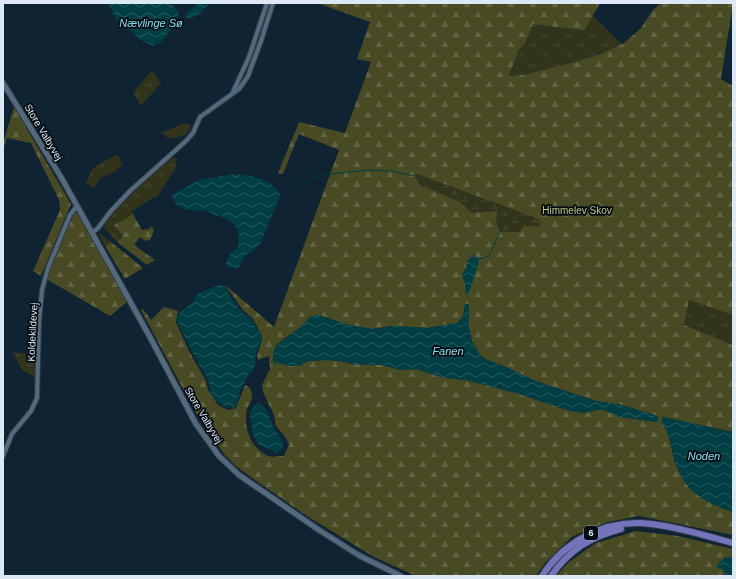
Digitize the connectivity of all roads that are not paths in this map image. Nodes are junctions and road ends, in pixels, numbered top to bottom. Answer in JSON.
{"nodes":[{"id":1,"x":267,"y":3,"type":"edge"},
{"id":2,"x":273,"y":3,"type":"edge"},
{"id":3,"x":3,"y":83,"type":"edge"},
{"id":4,"x":232,"y":94,"type":"junction"},
{"id":5,"x":77,"y":206,"type":"junction"},
{"id":6,"x":92,"y":233,"type":"junction"},
{"id":7,"x":3,"y":456,"type":"edge"},
{"id":8,"x":656,"y":525,"type":"junction"},
{"id":9,"x":733,"y":543,"type":"edge"},
{"id":10,"x":401,"y":576,"type":"edge"},
{"id":11,"x":542,"y":576,"type":"edge"},
{"id":12,"x":551,"y":576,"type":"edge"}],
"edges":[{"from":1,"to":4,"type":"street"},
{"from":2,"to":4,"type":"street"},
{"from":3,"to":5,"type":"street","name":"Store Valbyvej"},
{"from":4,"to":6,"type":"street"},
{"from":5,"to":6,"type":"street","name":"Store Valbyvej"},
{"from":5,"to":7,"type":"street","name":"Koldekildevej"},
{"from":6,"to":10,"type":"street","name":"Store Valbyvej"},
{"from":8,"to":9,"type":"main road","number":"6"},
{"from":8,"to":11,"type":"main road","number":"6"},
{"from":8,"to":12,"type":"main road","number":"6"}]}
